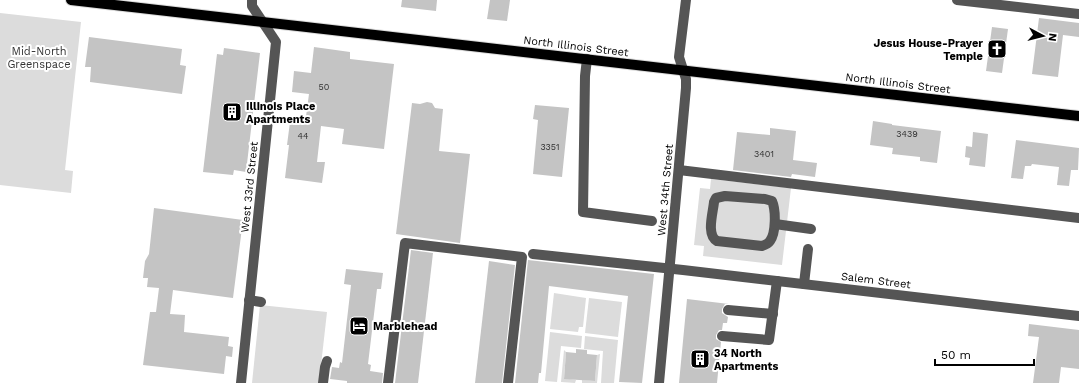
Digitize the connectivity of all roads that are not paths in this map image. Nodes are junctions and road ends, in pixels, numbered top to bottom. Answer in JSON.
{"nodes":[{"id":1,"x":71,"y":0,"type":"edge"},
{"id":2,"x":252,"y":0,"type":"edge"},
{"id":3,"x":686,"y":0,"type":"edge"},
{"id":4,"x":957,"y":0,"type":"edge"},
{"id":5,"x":1079,"y":14,"type":"edge"},
{"id":6,"x":263,"y":22,"type":"junction"},
{"id":7,"x":587,"y":59,"type":"junction"},
{"id":8,"x":683,"y":70,"type":"junction"},
{"id":9,"x":1079,"y":116,"type":"edge"},
{"id":10,"x":679,"y":170,"type":"junction"},
{"id":11,"x":1079,"y":218,"type":"edge"},
{"id":12,"x":652,"y":221,"type":"dead end"},
{"id":13,"x":775,"y":224,"type":"junction"},
{"id":14,"x":811,"y":229,"type":"dead end"},
{"id":15,"x":808,"y":250,"type":"dead end"},
{"id":16,"x":533,"y":254,"type":"dead end"},
{"id":17,"x":669,"y":268,"type":"junction"},
{"id":18,"x":777,"y":281,"type":"junction"},
{"id":19,"x":804,"y":284,"type":"junction"},
{"id":20,"x":249,"y":300,"type":"junction"},
{"id":21,"x":261,"y":302,"type":"dead end"},
{"id":22,"x":728,"y":310,"type":"dead end"},
{"id":23,"x":773,"y":314,"type":"junction"},
{"id":24,"x":1079,"y":316,"type":"edge"},
{"id":25,"x":722,"y":336,"type":"dead end"},
{"id":26,"x":327,"y":361,"type":"dead end"},
{"id":27,"x":241,"y":383,"type":"edge"},
{"id":28,"x":323,"y":383,"type":"edge"},
{"id":29,"x":388,"y":383,"type":"edge"},
{"id":30,"x":508,"y":383,"type":"edge"},
{"id":31,"x":659,"y":383,"type":"edge"}],
"edges":[{"from":1,"to":6,"type":"main road","name":"North Illinois Street"},
{"from":2,"to":6,"type":"street","name":"West 33rd Street"},
{"from":3,"to":8,"type":"street","name":"West 34th Street"},
{"from":4,"to":5,"type":"street"},
{"from":6,"to":7,"type":"main road","name":"North Illinois Street"},
{"from":6,"to":20,"type":"street","name":"West 33rd Street"},
{"from":7,"to":8,"type":"main road","name":"North Illinois Street"},
{"from":7,"to":12,"type":"street"},
{"from":8,"to":9,"type":"main road","name":"North Illinois Street"},
{"from":8,"to":10,"type":"street","name":"West 34th Street"},
{"from":10,"to":11,"type":"street"},
{"from":10,"to":17,"type":"street","name":"West 34th Street"},
{"from":13,"to":13,"type":"street"},
{"from":13,"to":14,"type":"street"},
{"from":15,"to":19,"type":"street"},
{"from":16,"to":17,"type":"street","name":"Salem Street"},
{"from":17,"to":18,"type":"street","name":"Salem Street"},
{"from":17,"to":31,"type":"street","name":"West 34th Street"},
{"from":18,"to":19,"type":"street","name":"Salem Street"},
{"from":18,"to":23,"type":"street"},
{"from":19,"to":24,"type":"street","name":"Salem Street"},
{"from":20,"to":21,"type":"street"},
{"from":20,"to":27,"type":"street","name":"West 33rd Street"},
{"from":22,"to":23,"type":"street"},
{"from":23,"to":25,"type":"street"},
{"from":26,"to":28,"type":"street"},
{"from":29,"to":30,"type":"street"}]}
